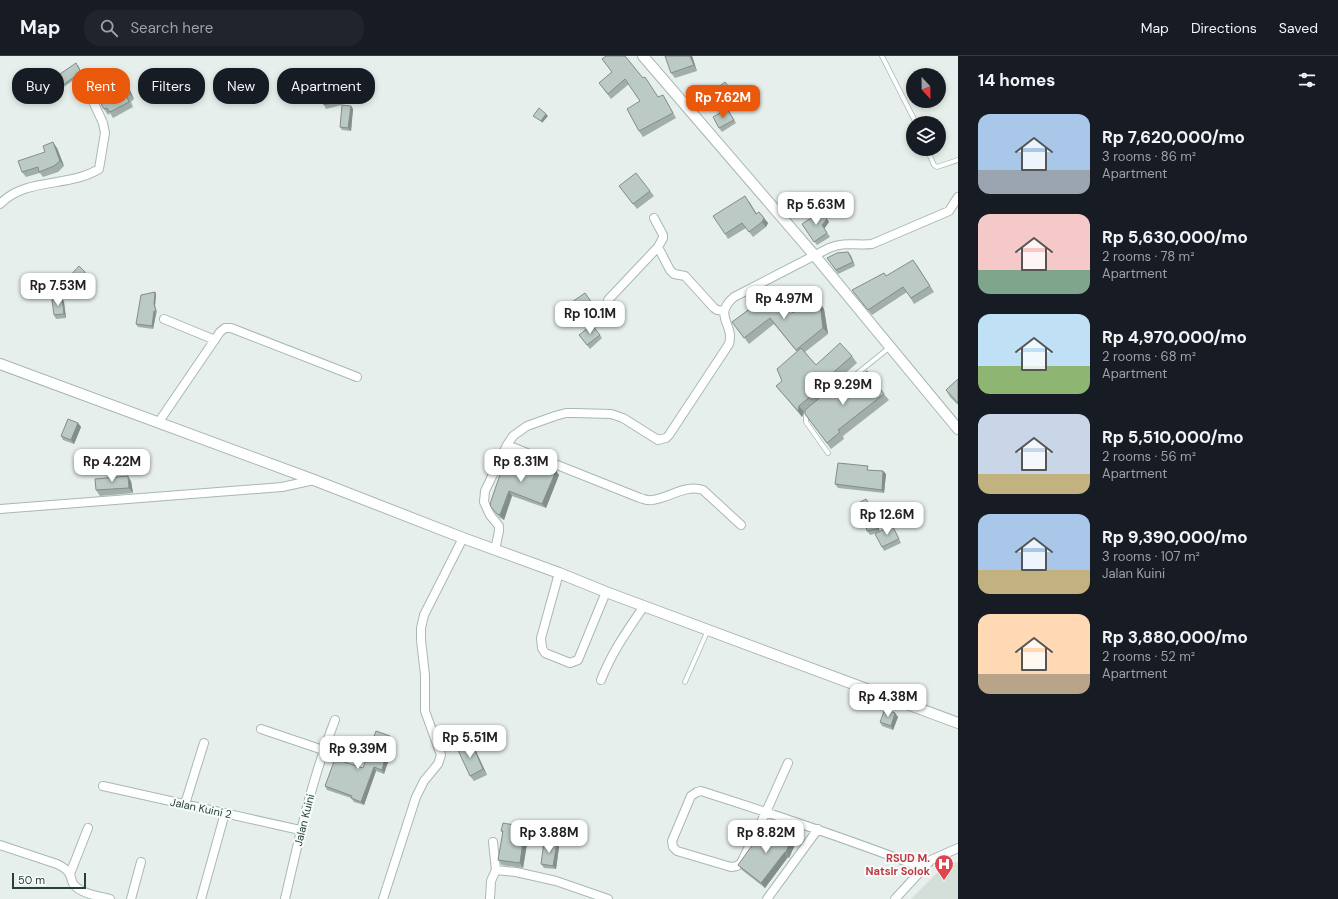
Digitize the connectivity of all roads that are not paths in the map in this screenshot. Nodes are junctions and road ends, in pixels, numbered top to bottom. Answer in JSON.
{"nodes":[{"id":1,"x":644,"y":56,"type":"edge"},
{"id":2,"x":882,"y":56,"type":"edge"},
{"id":3,"x":94,"y":104,"type":"edge"},
{"id":4,"x":912,"y":116,"type":"edge"},
{"id":5,"x":930,"y":156,"type":"edge"},
{"id":6,"x":958,"y":160,"type":"edge"},
{"id":7,"x":958,"y":197,"type":"edge"},
{"id":8,"x":0,"y":204,"type":"edge"},
{"id":9,"x":654,"y":218,"type":"dead end"},
{"id":10,"x":658,"y":247,"type":"junction"},
{"id":11,"x":815,"y":256,"type":"junction"},
{"id":12,"x":608,"y":300,"type":"dead end"},
{"id":13,"x":724,"y":312,"type":"junction"},
{"id":14,"x":164,"y":319,"type":"dead end"},
{"id":15,"x":215,"y":340,"type":"junction"},
{"id":16,"x":890,"y":347,"type":"junction"},
{"id":17,"x":0,"y":364,"type":"edge"},
{"id":18,"x":357,"y":376,"type":"dead end"},
{"id":19,"x":832,"y":394,"type":"edge"},
{"id":20,"x":814,"y":408,"type":"edge"},
{"id":21,"x":158,"y":423,"type":"junction"},
{"id":22,"x":958,"y":429,"type":"edge"},
{"id":23,"x":507,"y":445,"type":"junction"},
{"id":24,"x":828,"y":453,"type":"edge"},
{"id":25,"x":314,"y":480,"type":"junction"},
{"id":26,"x":0,"y":509,"type":"edge"},
{"id":27,"x":741,"y":525,"type":"dead end"},
{"id":28,"x":463,"y":538,"type":"junction"},
{"id":29,"x":495,"y":550,"type":"junction"},
{"id":30,"x":559,"y":573,"type":"junction"},
{"id":31,"x":606,"y":592,"type":"junction"},
{"id":32,"x":644,"y":606,"type":"junction"},
{"id":33,"x":708,"y":630,"type":"junction"},
{"id":34,"x":601,"y":680,"type":"dead end"},
{"id":35,"x":685,"y":682,"type":"dead end"},
{"id":36,"x":335,"y":720,"type":"dead end"},
{"id":37,"x":958,"y":723,"type":"edge"},
{"id":38,"x":261,"y":729,"type":"dead end"},
{"id":39,"x":204,"y":743,"type":"dead end"},
{"id":40,"x":323,"y":750,"type":"junction"},
{"id":41,"x":788,"y":763,"type":"dead end"},
{"id":42,"x":103,"y":786,"type":"dead end"},
{"id":43,"x":185,"y":804,"type":"junction"},
{"id":44,"x":766,"y":812,"type":"junction"},
{"id":45,"x":225,"y":813,"type":"junction"},
{"id":46,"x":88,"y":828,"type":"dead end"},
{"id":47,"x":818,"y":829,"type":"junction"},
{"id":48,"x":300,"y":830,"type":"junction"},
{"id":49,"x":493,"y":842,"type":"dead end"},
{"id":50,"x":0,"y":845,"type":"edge"},
{"id":51,"x":958,"y":848,"type":"edge"},
{"id":52,"x":141,"y":862,"type":"dead end"},
{"id":53,"x":923,"y":868,"type":"junction"},
{"id":54,"x":496,"y":870,"type":"junction"},
{"id":55,"x":70,"y":874,"type":"junction"},
{"id":56,"x":110,"y":899,"type":"edge"},
{"id":57,"x":131,"y":899,"type":"edge"},
{"id":58,"x":201,"y":899,"type":"edge"},
{"id":59,"x":286,"y":899,"type":"edge"},
{"id":60,"x":383,"y":899,"type":"edge"},
{"id":61,"x":490,"y":899,"type":"edge"},
{"id":62,"x":608,"y":899,"type":"edge"},
{"id":63,"x":767,"y":899,"type":"edge"},
{"id":64,"x":895,"y":899,"type":"edge"}],
"edges":[{"from":1,"to":11,"type":"street"},
{"from":2,"to":4,"type":"lane"},
{"from":3,"to":8,"type":"street"},
{"from":5,"to":6,"type":"lane"},
{"from":7,"to":11,"type":"street"},
{"from":9,"to":10,"type":"street"},
{"from":10,"to":12,"type":"street"},
{"from":10,"to":13,"type":"street"},
{"from":11,"to":13,"type":"street"},
{"from":11,"to":16,"type":"street"},
{"from":13,"to":23,"type":"street"},
{"from":14,"to":15,"type":"street"},
{"from":15,"to":18,"type":"street"},
{"from":15,"to":21,"type":"street"},
{"from":16,"to":19,"type":"lane"},
{"from":16,"to":22,"type":"street"},
{"from":17,"to":21,"type":"street"},
{"from":20,"to":24,"type":"lane"},
{"from":21,"to":25,"type":"street"},
{"from":23,"to":27,"type":"street"},
{"from":23,"to":29,"type":"street"},
{"from":25,"to":26,"type":"street"},
{"from":25,"to":28,"type":"street"},
{"from":28,"to":29,"type":"street"},
{"from":28,"to":60,"type":"street"},
{"from":29,"to":30,"type":"street"},
{"from":30,"to":31,"type":"street"},
{"from":30,"to":31,"type":"street"},
{"from":31,"to":32,"type":"street"},
{"from":32,"to":33,"type":"street"},
{"from":32,"to":34,"type":"street"},
{"from":33,"to":35,"type":"lane"},
{"from":33,"to":37,"type":"street"},
{"from":36,"to":40,"type":"street","name":"Jalan Kuini"},
{"from":38,"to":40,"type":"street"},
{"from":39,"to":43,"type":"street"},
{"from":40,"to":48,"type":"street","name":"Jalan Kuini"},
{"from":41,"to":44,"type":"street"},
{"from":42,"to":43,"type":"street","name":"Jalan Kuini 2"},
{"from":43,"to":45,"type":"street","name":"Jalan Kuini 2"},
{"from":44,"to":44,"type":"street"},
{"from":44,"to":47,"type":"street"},
{"from":45,"to":48,"type":"street","name":"Jalan Kuini 2"},
{"from":45,"to":58,"type":"street"},
{"from":46,"to":55,"type":"street"},
{"from":47,"to":53,"type":"street"},
{"from":47,"to":63,"type":"street"},
{"from":48,"to":59,"type":"street","name":"Jalan Kuini"},
{"from":49,"to":54,"type":"street"},
{"from":50,"to":55,"type":"street"},
{"from":51,"to":53,"type":"street"},
{"from":52,"to":57,"type":"street"},
{"from":53,"to":64,"type":"street"},
{"from":54,"to":61,"type":"street"},
{"from":54,"to":62,"type":"street"},
{"from":55,"to":56,"type":"street"}]}
